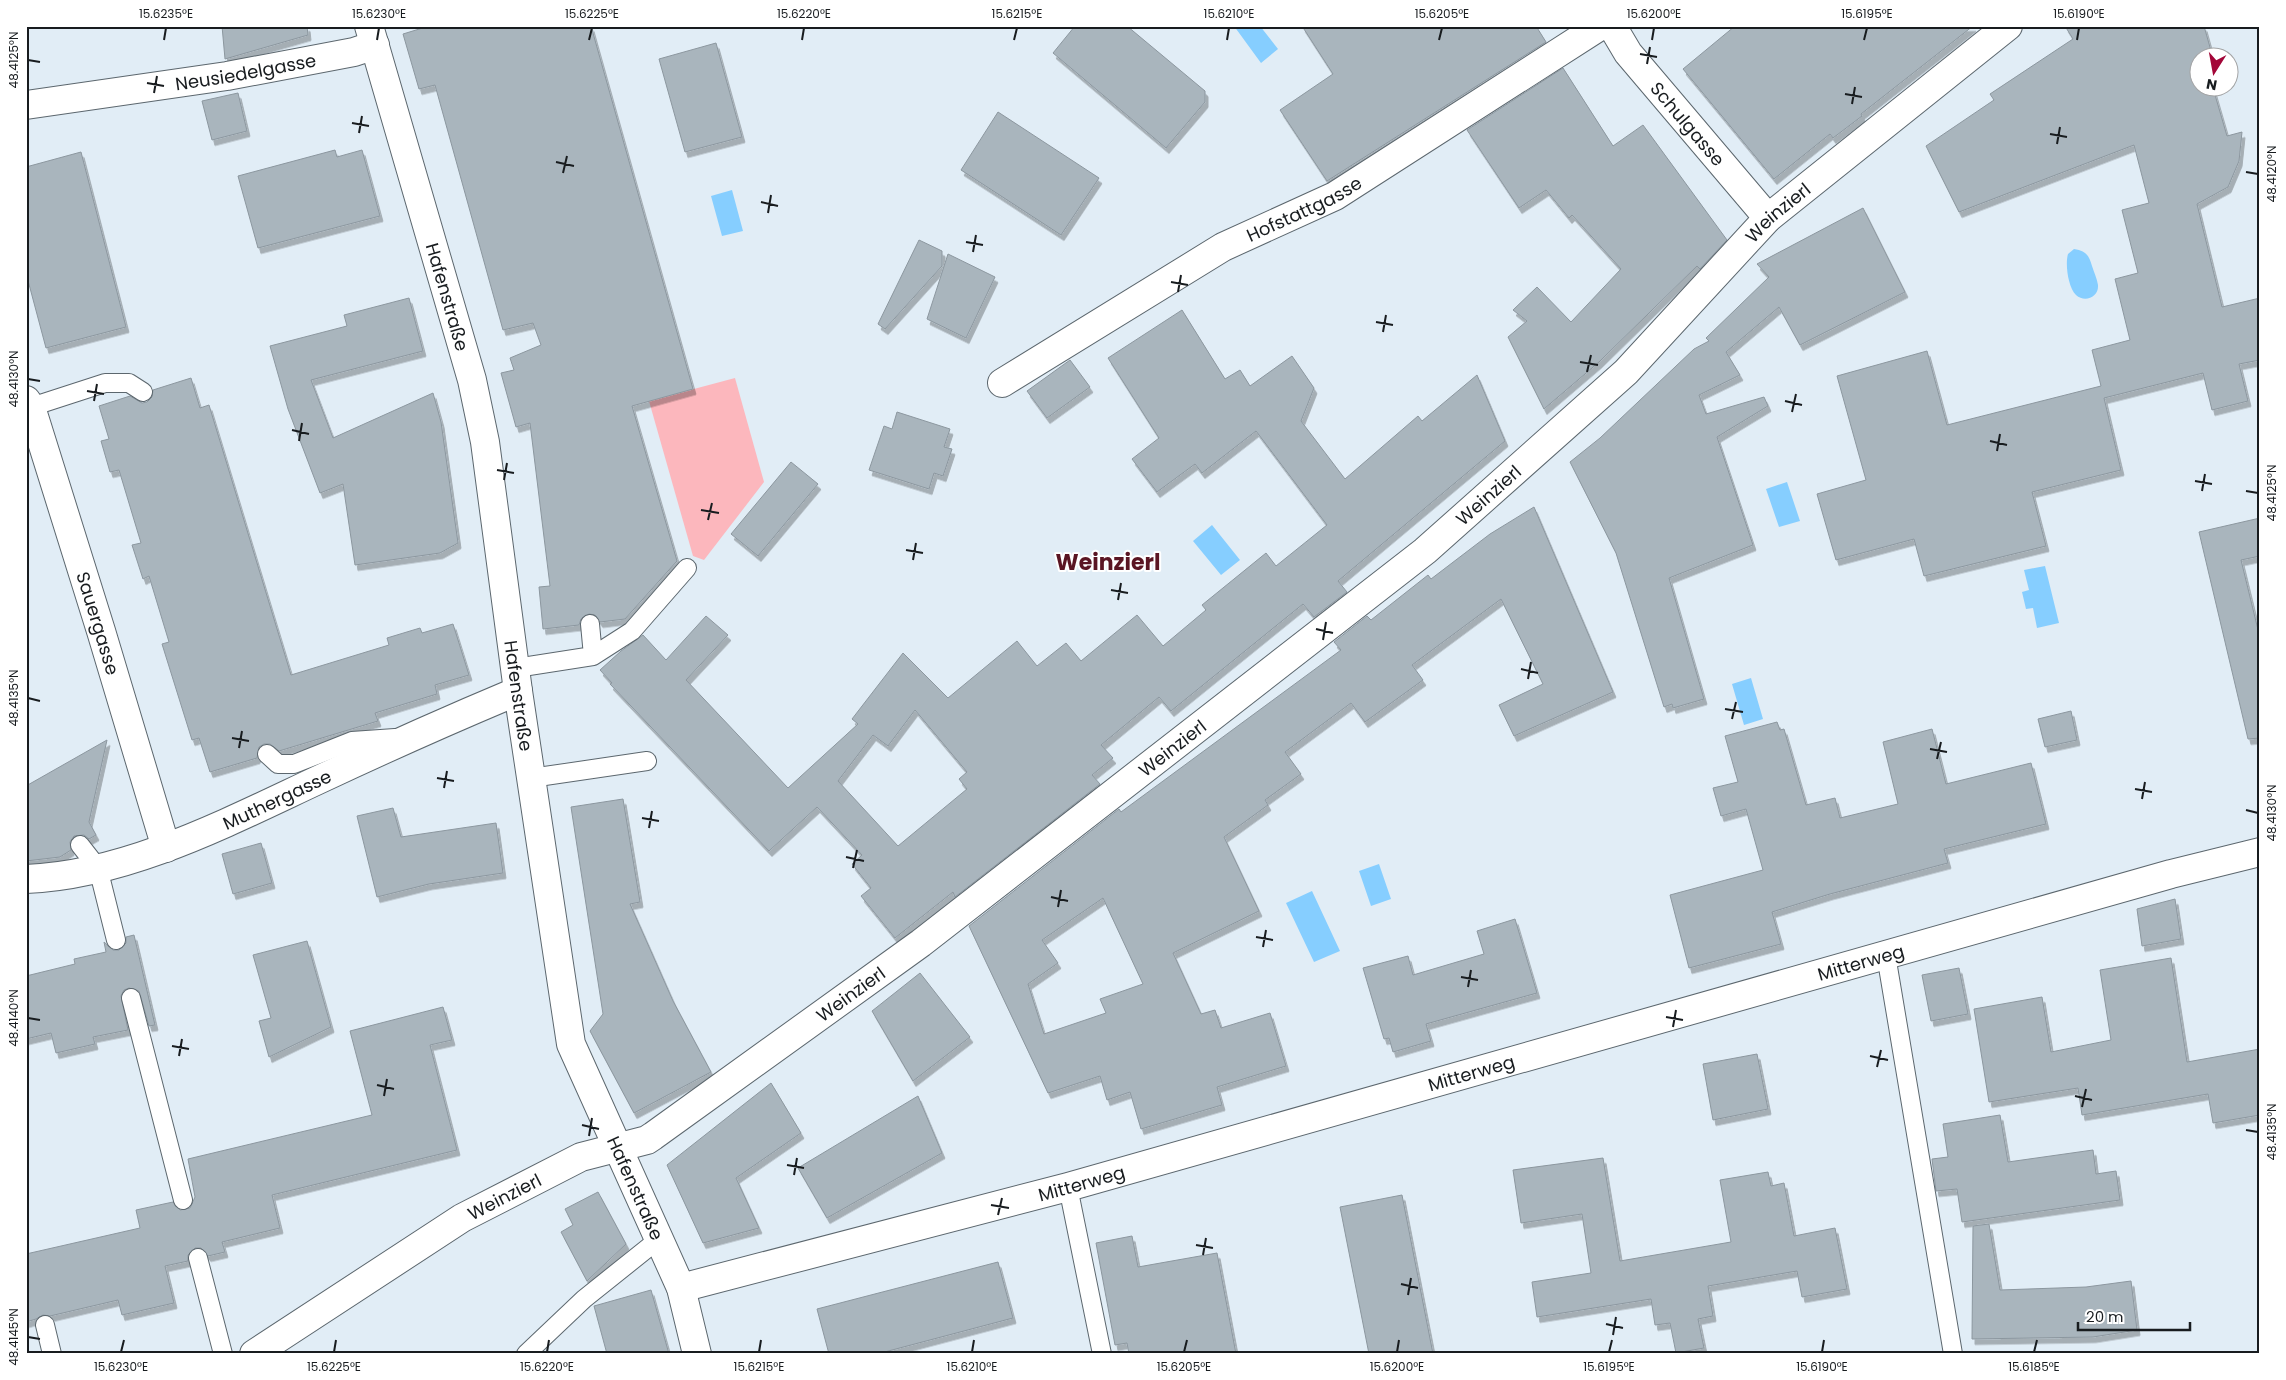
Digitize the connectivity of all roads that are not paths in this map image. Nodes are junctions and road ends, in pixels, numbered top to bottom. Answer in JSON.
{"nodes":[{"id":1,"x":1600,"y":26,"type":"edge"},
{"id":2,"x":1612,"y":26,"type":"edge"},
{"id":3,"x":2008,"y":26,"type":"edge"},
{"id":4,"x":372,"y":36,"type":"edge"},
{"id":5,"x":26,"y":105,"type":"edge"},
{"id":6,"x":1768,"y":218,"type":"junction"},
{"id":7,"x":1002,"y":383,"type":"dead end"},
{"id":8,"x":143,"y":392,"type":"dead end"},
{"id":9,"x":29,"y":404,"type":"edge"},
{"id":10,"x":687,"y":568,"type":"dead end"},
{"id":11,"x":590,"y":624,"type":"dead end"},
{"id":12,"x":593,"y":656,"type":"junction"},
{"id":13,"x":517,"y":679,"type":"junction"},
{"id":14,"x":408,"y":738,"type":"junction"},
{"id":15,"x":268,"y":754,"type":"dead end"},
{"id":16,"x":647,"y":761,"type":"dead end"},
{"id":17,"x":531,"y":778,"type":"junction"},
{"id":18,"x":80,"y":844,"type":"dead end"},
{"id":19,"x":166,"y":848,"type":"junction"},
{"id":20,"x":2260,"y":852,"type":"edge"},
{"id":21,"x":98,"y":868,"type":"junction"},
{"id":22,"x":26,"y":879,"type":"edge"},
{"id":23,"x":116,"y":940,"type":"dead end"},
{"id":24,"x":1886,"y":955,"type":"junction"},
{"id":25,"x":131,"y":998,"type":"dead end"},
{"id":26,"x":617,"y":1148,"type":"junction"},
{"id":27,"x":1068,"y":1187,"type":"junction"},
{"id":28,"x":183,"y":1200,"type":"dead end"},
{"id":29,"x":659,"y":1239,"type":"junction"},
{"id":30,"x":198,"y":1258,"type":"dead end"},
{"id":31,"x":681,"y":1288,"type":"junction"},
{"id":32,"x":45,"y":1325,"type":"dead end"},
{"id":33,"x":52,"y":1354,"type":"edge"},
{"id":34,"x":222,"y":1354,"type":"edge"},
{"id":35,"x":254,"y":1354,"type":"edge"},
{"id":36,"x":526,"y":1354,"type":"edge"},
{"id":37,"x":697,"y":1354,"type":"edge"},
{"id":38,"x":1102,"y":1354,"type":"edge"},
{"id":39,"x":1953,"y":1354,"type":"edge"}],
"edges":[{"from":1,"to":7,"type":"street","name":"Hofstattgasse"},
{"from":2,"to":6,"type":"street","name":"Schulgasse"},
{"from":3,"to":6,"type":"street","name":"Weinzierl"},
{"from":4,"to":5,"type":"street","name":"Neusiedelgasse"},
{"from":4,"to":13,"type":"street","name":"Hafenstraße"},
{"from":6,"to":26,"type":"street","name":"Weinzierl"},
{"from":8,"to":9,"type":"lane"},
{"from":9,"to":19,"type":"street","name":"Sauergasse"},
{"from":10,"to":12,"type":"lane"},
{"from":11,"to":12,"type":"lane"},
{"from":12,"to":13,"type":"lane"},
{"from":13,"to":14,"type":"street","name":"Muthergasse"},
{"from":13,"to":17,"type":"street","name":"Hafenstraße"},
{"from":14,"to":15,"type":"lane"},
{"from":14,"to":19,"type":"street","name":"Muthergasse"},
{"from":16,"to":17,"type":"lane"},
{"from":17,"to":26,"type":"street","name":"Hafenstraße"},
{"from":18,"to":21,"type":"lane"},
{"from":19,"to":21,"type":"street","name":"Muthergasse"},
{"from":20,"to":24,"type":"street","name":"Mitterweg"},
{"from":21,"to":22,"type":"street","name":"Muthergasse"},
{"from":21,"to":23,"type":"lane"},
{"from":24,"to":27,"type":"street","name":"Mitterweg"},
{"from":24,"to":39,"type":"lane"},
{"from":25,"to":28,"type":"lane"},
{"from":26,"to":29,"type":"street","name":"Hafenstraße"},
{"from":26,"to":35,"type":"street","name":"Weinzierl"},
{"from":27,"to":31,"type":"street","name":"Mitterweg"},
{"from":27,"to":38,"type":"lane"},
{"from":29,"to":31,"type":"street","name":"Hafenstraße"},
{"from":29,"to":36,"type":"lane"},
{"from":30,"to":34,"type":"lane"},
{"from":31,"to":37,"type":"street","name":"Hafenstraße"},
{"from":32,"to":33,"type":"lane"}]}
